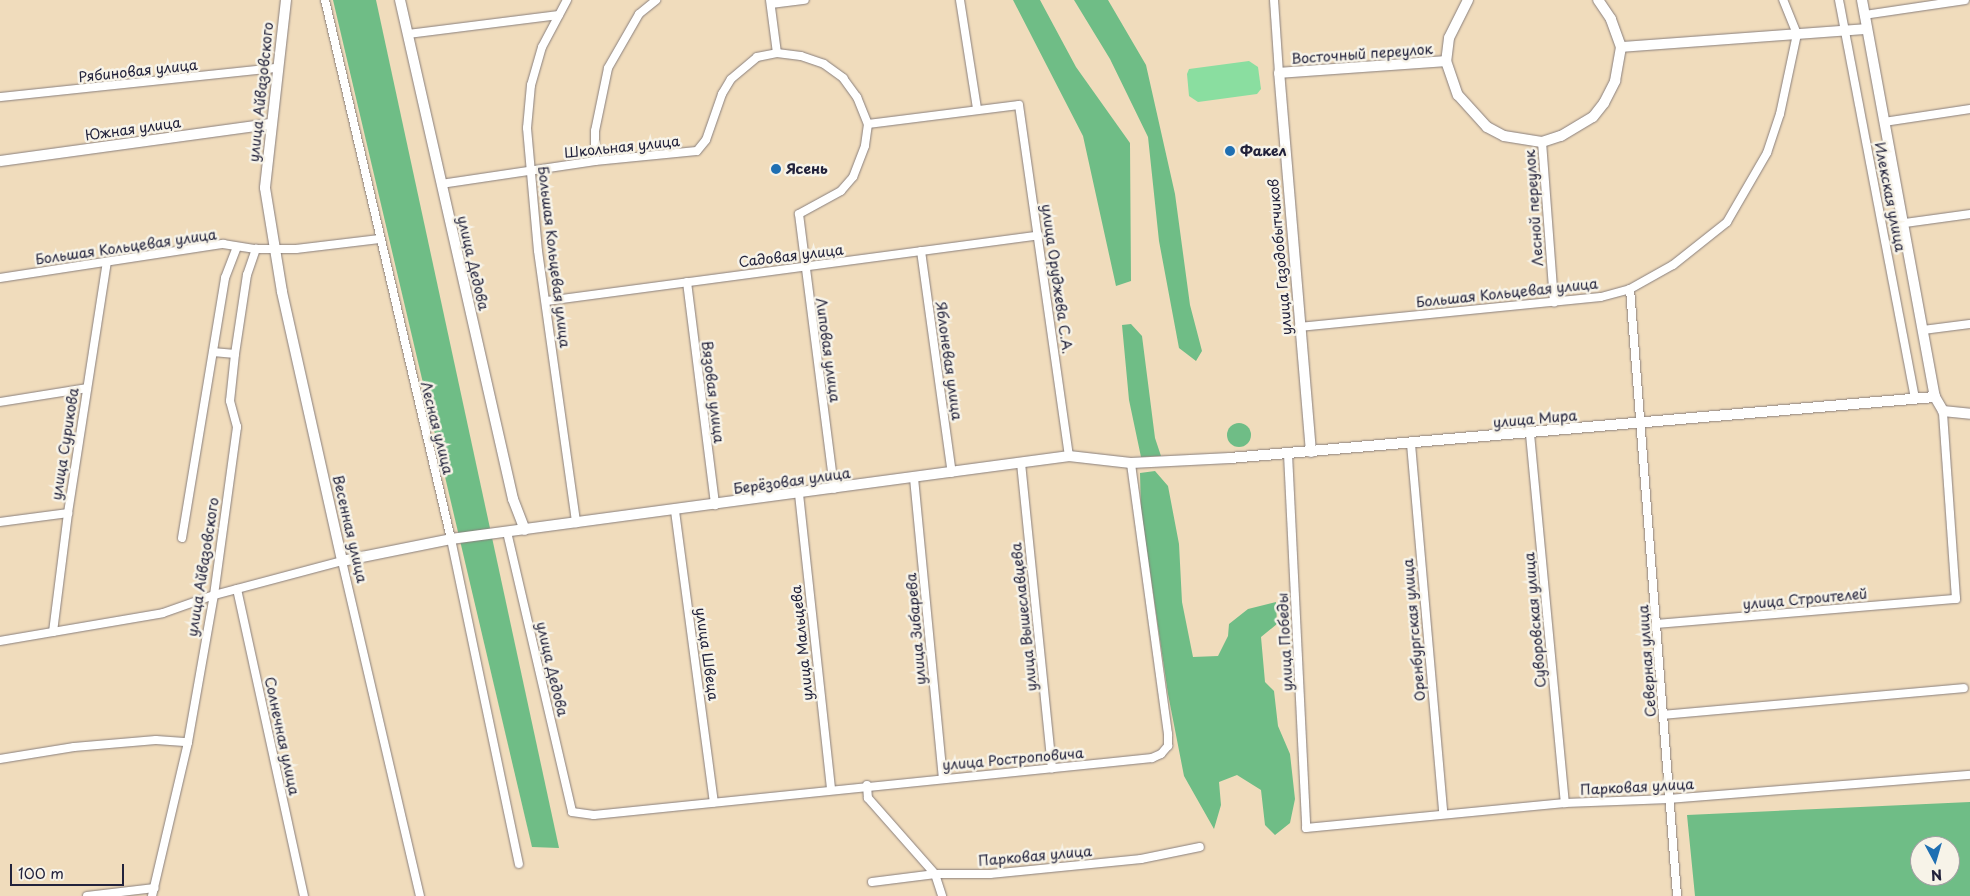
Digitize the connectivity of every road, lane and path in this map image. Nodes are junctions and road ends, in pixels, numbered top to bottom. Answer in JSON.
{"nodes":[{"id":1,"x":286,"y":0,"type":"edge"},
{"id":2,"x":326,"y":0,"type":"edge"},
{"id":3,"x":400,"y":0,"type":"edge"},
{"id":4,"x":567,"y":0,"type":"edge"},
{"id":5,"x":656,"y":0,"type":"edge"},
{"id":6,"x":805,"y":0,"type":"edge"},
{"id":7,"x":960,"y":0,"type":"edge"},
{"id":8,"x":1274,"y":0,"type":"edge"},
{"id":9,"x":1468,"y":0,"type":"edge"},
{"id":10,"x":1598,"y":0,"type":"edge"},
{"id":11,"x":1783,"y":0,"type":"edge"},
{"id":12,"x":1839,"y":0,"type":"edge"},
{"id":13,"x":1862,"y":0,"type":"edge"},
{"id":14,"x":1965,"y":0,"type":"edge"},
{"id":15,"x":771,"y":2,"type":"edge"},
{"id":16,"x":559,"y":15,"type":"junction"},
{"id":17,"x":1864,"y":15,"type":"junction"},
{"id":18,"x":1866,"y":29,"type":"junction"},
{"id":19,"x":1845,"y":30,"type":"junction"},
{"id":20,"x":408,"y":34,"type":"junction"},
{"id":21,"x":1797,"y":34,"type":"junction"},
{"id":22,"x":1620,"y":47,"type":"junction"},
{"id":23,"x":777,"y":53,"type":"junction"},
{"id":24,"x":1446,"y":62,"type":"junction"},
{"id":25,"x":278,"y":68,"type":"junction"},
{"id":26,"x":1279,"y":73,"type":"junction"},
{"id":27,"x":0,"y":97,"type":"edge"},
{"id":28,"x":977,"y":109,"type":"junction"},
{"id":29,"x":1970,"y":109,"type":"edge"},
{"id":30,"x":1884,"y":122,"type":"junction"},
{"id":31,"x":270,"y":124,"type":"junction"},
{"id":32,"x":868,"y":124,"type":"junction"},
{"id":33,"x":1542,"y":142,"type":"junction"},
{"id":34,"x":0,"y":161,"type":"edge"},
{"id":35,"x":595,"y":161,"type":"junction"},
{"id":36,"x":530,"y":171,"type":"junction"},
{"id":37,"x":441,"y":184,"type":"junction"},
{"id":38,"x":265,"y":188,"type":"joint"},
{"id":39,"x":1970,"y":214,"type":"edge"},
{"id":40,"x":1905,"y":223,"type":"junction"},
{"id":41,"x":1038,"y":235,"type":"junction"},
{"id":42,"x":379,"y":239,"type":"junction"},
{"id":43,"x":237,"y":246,"type":"junction"},
{"id":44,"x":273,"y":248,"type":"junction"},
{"id":45,"x":256,"y":249,"type":"junction"},
{"id":46,"x":921,"y":251,"type":"junction"},
{"id":47,"x":107,"y":262,"type":"junction"},
{"id":48,"x":805,"y":268,"type":"junction"},
{"id":49,"x":0,"y":278,"type":"edge"},
{"id":50,"x":687,"y":282,"type":"junction"},
{"id":51,"x":1630,"y":289,"type":"junction"},
{"id":52,"x":546,"y":301,"type":"junction"},
{"id":53,"x":1554,"y":303,"type":"junction"},
{"id":54,"x":1970,"y":324,"type":"edge"},
{"id":55,"x":1299,"y":327,"type":"junction"},
{"id":56,"x":1923,"y":330,"type":"junction"},
{"id":57,"x":213,"y":352,"type":"junction"},
{"id":58,"x":235,"y":354,"type":"junction"},
{"id":59,"x":87,"y":388,"type":"junction"},
{"id":60,"x":1915,"y":398,"type":"junction"},
{"id":61,"x":1935,"y":398,"type":"junction"},
{"id":62,"x":0,"y":402,"type":"edge"},
{"id":63,"x":1943,"y":411,"type":"junction"},
{"id":64,"x":1970,"y":414,"type":"edge"},
{"id":65,"x":1641,"y":424,"type":"junction"},
{"id":66,"x":1530,"y":434,"type":"junction"},
{"id":67,"x":1410,"y":444,"type":"junction"},
{"id":68,"x":1311,"y":452,"type":"junction"},
{"id":69,"x":1288,"y":454,"type":"junction"},
{"id":70,"x":1069,"y":456,"type":"junction"},
{"id":71,"x":1021,"y":463,"type":"junction"},
{"id":72,"x":1134,"y":463,"type":"junction"},
{"id":73,"x":952,"y":473,"type":"junction"},
{"id":74,"x":914,"y":478,"type":"junction"},
{"id":75,"x":834,"y":489,"type":"junction"},
{"id":76,"x":799,"y":494,"type":"junction"},
{"id":77,"x":715,"y":505,"type":"junction"},
{"id":78,"x":675,"y":510,"type":"junction"},
{"id":79,"x":68,"y":513,"type":"junction"},
{"id":80,"x":0,"y":522,"type":"edge"},
{"id":81,"x":576,"y":523,"type":"junction"},
{"id":82,"x":525,"y":530,"type":"junction"},
{"id":83,"x":507,"y":532,"type":"junction"},
{"id":84,"x":182,"y":538,"type":"dead end"},
{"id":85,"x":451,"y":539,"type":"junction"},
{"id":86,"x":342,"y":561,"type":"junction"},
{"id":87,"x":237,"y":589,"type":"junction"},
{"id":88,"x":214,"y":595,"type":"junction"},
{"id":89,"x":1657,"y":624,"type":"junction"},
{"id":90,"x":53,"y":632,"type":"junction"},
{"id":91,"x":0,"y":641,"type":"edge"},
{"id":92,"x":1964,"y":688,"type":"dead end"},
{"id":93,"x":1663,"y":715,"type":"junction"},
{"id":94,"x":188,"y":742,"type":"junction"},
{"id":95,"x":0,"y":759,"type":"edge"},
{"id":96,"x":1052,"y":768,"type":"junction"},
{"id":97,"x":1970,"y":775,"type":"edge"},
{"id":98,"x":943,"y":778,"type":"junction"},
{"id":99,"x":867,"y":785,"type":"junction"},
{"id":100,"x":831,"y":789,"type":"junction"},
{"id":101,"x":1669,"y":799,"type":"junction"},
{"id":102,"x":714,"y":802,"type":"junction"},
{"id":103,"x":1565,"y":803,"type":"junction"},
{"id":104,"x":572,"y":812,"type":"joint"},
{"id":105,"x":1443,"y":813,"type":"junction"},
{"id":106,"x":1306,"y":828,"type":"joint"},
{"id":107,"x":1200,"y":847,"type":"dead end"},
{"id":108,"x":519,"y":864,"type":"dead end"},
{"id":109,"x":935,"y":874,"type":"junction"},
{"id":110,"x":872,"y":882,"type":"dead end"},
{"id":111,"x":153,"y":892,"type":"edge"},
{"id":112,"x":303,"y":892,"type":"edge"},
{"id":113,"x":87,"y":896,"type":"edge"},
{"id":114,"x":420,"y":896,"type":"edge"},
{"id":115,"x":942,"y":896,"type":"edge"},
{"id":116,"x":1678,"y":896,"type":"edge"}],
"edges":[{"from":1,"to":25,"type":"street","name":"улица Айвазовского"},
{"from":2,"to":42,"type":"street","name":"Лесная улица"},
{"from":3,"to":20,"type":"street","name":"улица Дедова"},
{"from":4,"to":16,"type":"street","name":"Большая Кольцевая улица"},
{"from":5,"to":35,"type":"street"},
{"from":6,"to":15,"type":"street"},
{"from":7,"to":28,"type":"street"},
{"from":8,"to":26,"type":"street","name":"улица Газодобытчиков"},
{"from":9,"to":24,"type":"street"},
{"from":10,"to":22,"type":"street"},
{"from":11,"to":21,"type":"street"},
{"from":12,"to":19,"type":"street","name":"Илекская улица"},
{"from":13,"to":17,"type":"street"},
{"from":14,"to":17,"type":"street"},
{"from":15,"to":23,"type":"street"},
{"from":16,"to":20,"type":"street"},
{"from":16,"to":36,"type":"street","name":"Большая Кольцевая улица"},
{"from":17,"to":18,"type":"street"},
{"from":18,"to":19,"type":"street"},
{"from":18,"to":30,"type":"street"},
{"from":19,"to":21,"type":"street"},
{"from":19,"to":60,"type":"street","name":"Илекская улица"},
{"from":20,"to":37,"type":"street","name":"улица Дедова"},
{"from":21,"to":22,"type":"street"},
{"from":21,"to":51,"type":"street","name":"Большая Кольцевая улица"},
{"from":22,"to":33,"type":"street"},
{"from":23,"to":32,"type":"street","name":"Школьная улица"},
{"from":23,"to":35,"type":"street","name":"Школьная улица"},
{"from":24,"to":26,"type":"street","name":"Восточный переулок"},
{"from":24,"to":33,"type":"street"},
{"from":25,"to":27,"type":"street","name":"Рябиновая улица"},
{"from":25,"to":31,"type":"street","name":"улица Айвазовского"},
{"from":26,"to":55,"type":"street","name":"улица Газодобытчиков"},
{"from":28,"to":32,"type":"street"},
{"from":28,"to":41,"type":"street","name":"улица Оруджева С.А."},
{"from":29,"to":30,"type":"street"},
{"from":30,"to":40,"type":"street"},
{"from":31,"to":34,"type":"street","name":"Южная улица"},
{"from":31,"to":38,"type":"street","name":"улица Айвазовского"},
{"from":32,"to":48,"type":"street","name":"Липовая улица"},
{"from":33,"to":53,"type":"street","name":"Лесной переулок"},
{"from":35,"to":36,"type":"street","name":"Школьная улица"},
{"from":36,"to":37,"type":"street","name":"Школьная улица"},
{"from":36,"to":52,"type":"street","name":"Большая Кольцевая улица"},
{"from":37,"to":82,"type":"street","name":"улица Дедова"},
{"from":38,"to":44,"type":"street","name":"Весенная улица"},
{"from":39,"to":40,"type":"street"},
{"from":40,"to":56,"type":"street"},
{"from":41,"to":46,"type":"street","name":"Садовая улица"},
{"from":41,"to":70,"type":"street","name":"улица Оруджева С.А."},
{"from":42,"to":44,"type":"street","name":"Большая Кольцевая улица"},
{"from":42,"to":85,"type":"street","name":"Лесная улица"},
{"from":43,"to":45,"type":"street","name":"Большая Кольцевая улица"},
{"from":43,"to":47,"type":"street","name":"Большая Кольцевая улица"},
{"from":43,"to":57,"type":"street"},
{"from":44,"to":45,"type":"street","name":"Большая Кольцевая улица"},
{"from":44,"to":86,"type":"street","name":"Весенная улица"},
{"from":45,"to":58,"type":"street","name":"улица Айвазовского"},
{"from":46,"to":48,"type":"street","name":"Садовая улица"},
{"from":46,"to":73,"type":"street","name":"Яблоневая улица"},
{"from":47,"to":49,"type":"street","name":"Большая Кольцевая улица"},
{"from":47,"to":59,"type":"street","name":"улица Сурикова"},
{"from":48,"to":50,"type":"street","name":"Садовая улица"},
{"from":48,"to":75,"type":"street","name":"Липовая улица"},
{"from":50,"to":52,"type":"street","name":"Садовая улица"},
{"from":50,"to":77,"type":"street","name":"Вязовая улица"},
{"from":51,"to":53,"type":"street","name":"Большая Кольцевая улица"},
{"from":51,"to":65,"type":"street","name":"Северная улица"},
{"from":52,"to":81,"type":"street","name":"Большая Кольцевая улица"},
{"from":53,"to":55,"type":"street","name":"Большая Кольцевая улица"},
{"from":54,"to":56,"type":"street"},
{"from":55,"to":68,"type":"street","name":"улица Газодобытчиков"},
{"from":56,"to":61,"type":"street"},
{"from":57,"to":58,"type":"street"},
{"from":57,"to":84,"type":"street"},
{"from":58,"to":88,"type":"street","name":"улица Айвазовского"},
{"from":59,"to":62,"type":"street"},
{"from":59,"to":79,"type":"street","name":"улица Сурикова"},
{"from":60,"to":61,"type":"street","name":"улица Мира"},
{"from":60,"to":65,"type":"street","name":"улица Мира"},
{"from":61,"to":63,"type":"street"},
{"from":63,"to":64,"type":"street"},
{"from":63,"to":89,"type":"street","name":"улица Строителей"},
{"from":65,"to":66,"type":"street","name":"улица Мира"},
{"from":65,"to":89,"type":"street","name":"Северная улица"},
{"from":66,"to":67,"type":"street","name":"улица Мира"},
{"from":66,"to":103,"type":"street","name":"Суворовская улица"},
{"from":67,"to":68,"type":"street","name":"улица Мира"},
{"from":67,"to":105,"type":"street","name":"Оренбургская улица"},
{"from":68,"to":69,"type":"street","name":"улица Мира"},
{"from":69,"to":72,"type":"street","name":"улица Мира"},
{"from":69,"to":106,"type":"street","name":"улица Победы"},
{"from":70,"to":71,"type":"street","name":"Берёзовая улица"},
{"from":70,"to":72,"type":"street","name":"Берёзовая улица"},
{"from":71,"to":73,"type":"street","name":"Берёзовая улица"},
{"from":71,"to":96,"type":"street","name":"улица Вышеславцева"},
{"from":72,"to":96,"type":"street","name":"улица Ростроповича"},
{"from":73,"to":74,"type":"street","name":"Берёзовая улица"},
{"from":74,"to":75,"type":"street","name":"Берёзовая улица"},
{"from":74,"to":98,"type":"street","name":"улица Зибарева"},
{"from":75,"to":76,"type":"street","name":"Берёзовая улица"},
{"from":76,"to":77,"type":"street","name":"Берёзовая улица"},
{"from":76,"to":100,"type":"street","name":"улица Мальцева"},
{"from":77,"to":78,"type":"street","name":"Берёзовая улица"},
{"from":78,"to":81,"type":"street","name":"Берёзовая улица"},
{"from":78,"to":102,"type":"street","name":"улица Швеца"},
{"from":79,"to":80,"type":"street"},
{"from":79,"to":90,"type":"street","name":"улица Сурикова"},
{"from":81,"to":82,"type":"street","name":"Берёзовая улица"},
{"from":82,"to":83,"type":"street","name":"Берёзовая улица"},
{"from":83,"to":85,"type":"street","name":"Берёзовая улица"},
{"from":83,"to":104,"type":"street","name":"улица Дедова"},
{"from":85,"to":86,"type":"street","name":"Берёзовая улица"},
{"from":85,"to":108,"type":"street","name":"Лесная улица"},
{"from":86,"to":87,"type":"street"},
{"from":86,"to":114,"type":"street","name":"Весенная улица"},
{"from":87,"to":88,"type":"street"},
{"from":87,"to":112,"type":"street","name":"Солнечная улица"},
{"from":88,"to":90,"type":"street"},
{"from":88,"to":94,"type":"street","name":"улица Айвазовского"},
{"from":89,"to":93,"type":"street","name":"Северная улица"},
{"from":90,"to":91,"type":"street"},
{"from":92,"to":93,"type":"street"},
{"from":93,"to":101,"type":"street","name":"Северная улица"},
{"from":94,"to":95,"type":"street"},
{"from":94,"to":111,"type":"street","name":"улица Айвазовского"},
{"from":96,"to":98,"type":"street","name":"улица Ростроповича"},
{"from":97,"to":101,"type":"street","name":"Парковая улица"},
{"from":98,"to":99,"type":"street","name":"улица Ростроповича"},
{"from":99,"to":100,"type":"street","name":"улица Ростроповича"},
{"from":99,"to":109,"type":"street"},
{"from":100,"to":102,"type":"street","name":"улица Ростроповича"},
{"from":101,"to":103,"type":"street","name":"Парковая улица"},
{"from":101,"to":116,"type":"street","name":"Северная улица"},
{"from":102,"to":104,"type":"street","name":"улица Ростроповича"},
{"from":103,"to":105,"type":"street","name":"Парковая улица"},
{"from":105,"to":106,"type":"street","name":"Парковая улица"},
{"from":107,"to":109,"type":"street","name":"Парковая улица"},
{"from":109,"to":110,"type":"street","name":"Парковая улица"},
{"from":109,"to":115,"type":"street"},
{"from":111,"to":113,"type":"street"}]}
